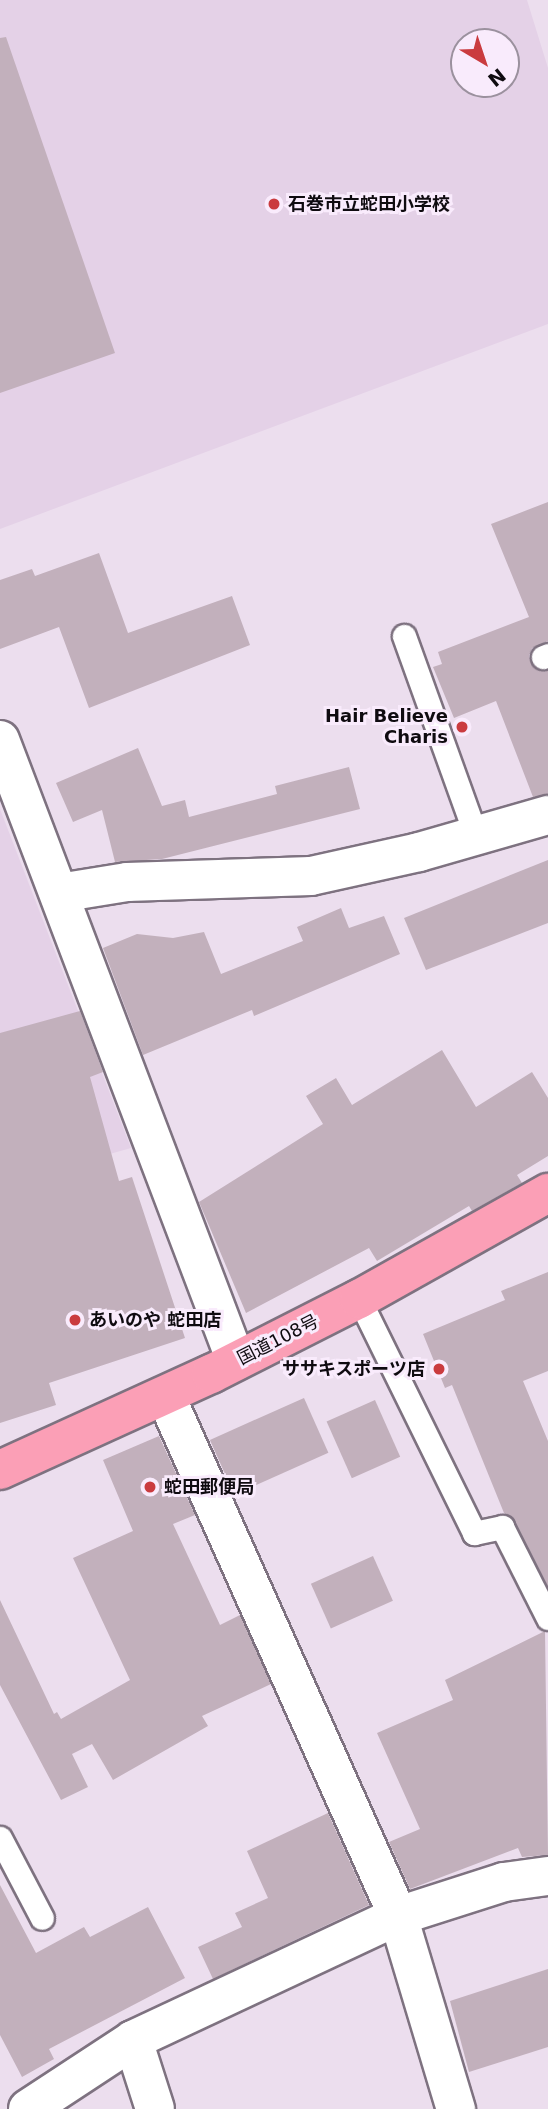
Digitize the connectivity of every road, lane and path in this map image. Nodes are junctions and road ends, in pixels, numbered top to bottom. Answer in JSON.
{"nodes":[{"id":1,"x":404,"y":636,"type":"dead end"},
{"id":2,"x":0,"y":740,"type":"edge"},
{"id":3,"x":548,"y":815,"type":"edge"},
{"id":4,"x":476,"y":836,"type":"junction"},
{"id":5,"x":59,"y":893,"type":"junction"},
{"id":6,"x":548,"y":1193,"type":"edge"},
{"id":7,"x":359,"y":1299,"type":"junction"},
{"id":8,"x":236,"y":1361,"type":"junction"},
{"id":9,"x":166,"y":1397,"type":"junction"},
{"id":10,"x":0,"y":1470,"type":"edge"},
{"id":11,"x":548,"y":1618,"type":"edge"},
{"id":12,"x":0,"y":1838,"type":"edge"},
{"id":13,"x":548,"y":1876,"type":"edge"},
{"id":14,"x":398,"y":1916,"type":"junction"},
{"id":15,"x":42,"y":1917,"type":"dead end"},
{"id":16,"x":133,"y":2039,"type":"junction"},
{"id":17,"x":28,"y":2109,"type":"edge"},
{"id":18,"x":155,"y":2109,"type":"edge"},
{"id":19,"x":456,"y":2109,"type":"edge"}],
"edges":[{"from":1,"to":4,"type":"lane"},
{"from":2,"to":5,"type":"street"},
{"from":3,"to":4,"type":"street"},
{"from":4,"to":5,"type":"street"},
{"from":5,"to":8,"type":"street"},
{"from":6,"to":7,"type":"highway","name":"国道108号"},
{"from":7,"to":8,"type":"highway","name":"国道108号"},
{"from":7,"to":11,"type":"lane"},
{"from":8,"to":9,"type":"highway","name":"国道108号"},
{"from":9,"to":10,"type":"highway","name":"国道108号"},
{"from":9,"to":14,"type":"street"},
{"from":12,"to":15,"type":"lane"},
{"from":13,"to":14,"type":"street"},
{"from":14,"to":16,"type":"street"},
{"from":14,"to":19,"type":"street"},
{"from":16,"to":17,"type":"street"},
{"from":16,"to":18,"type":"street"}]}
